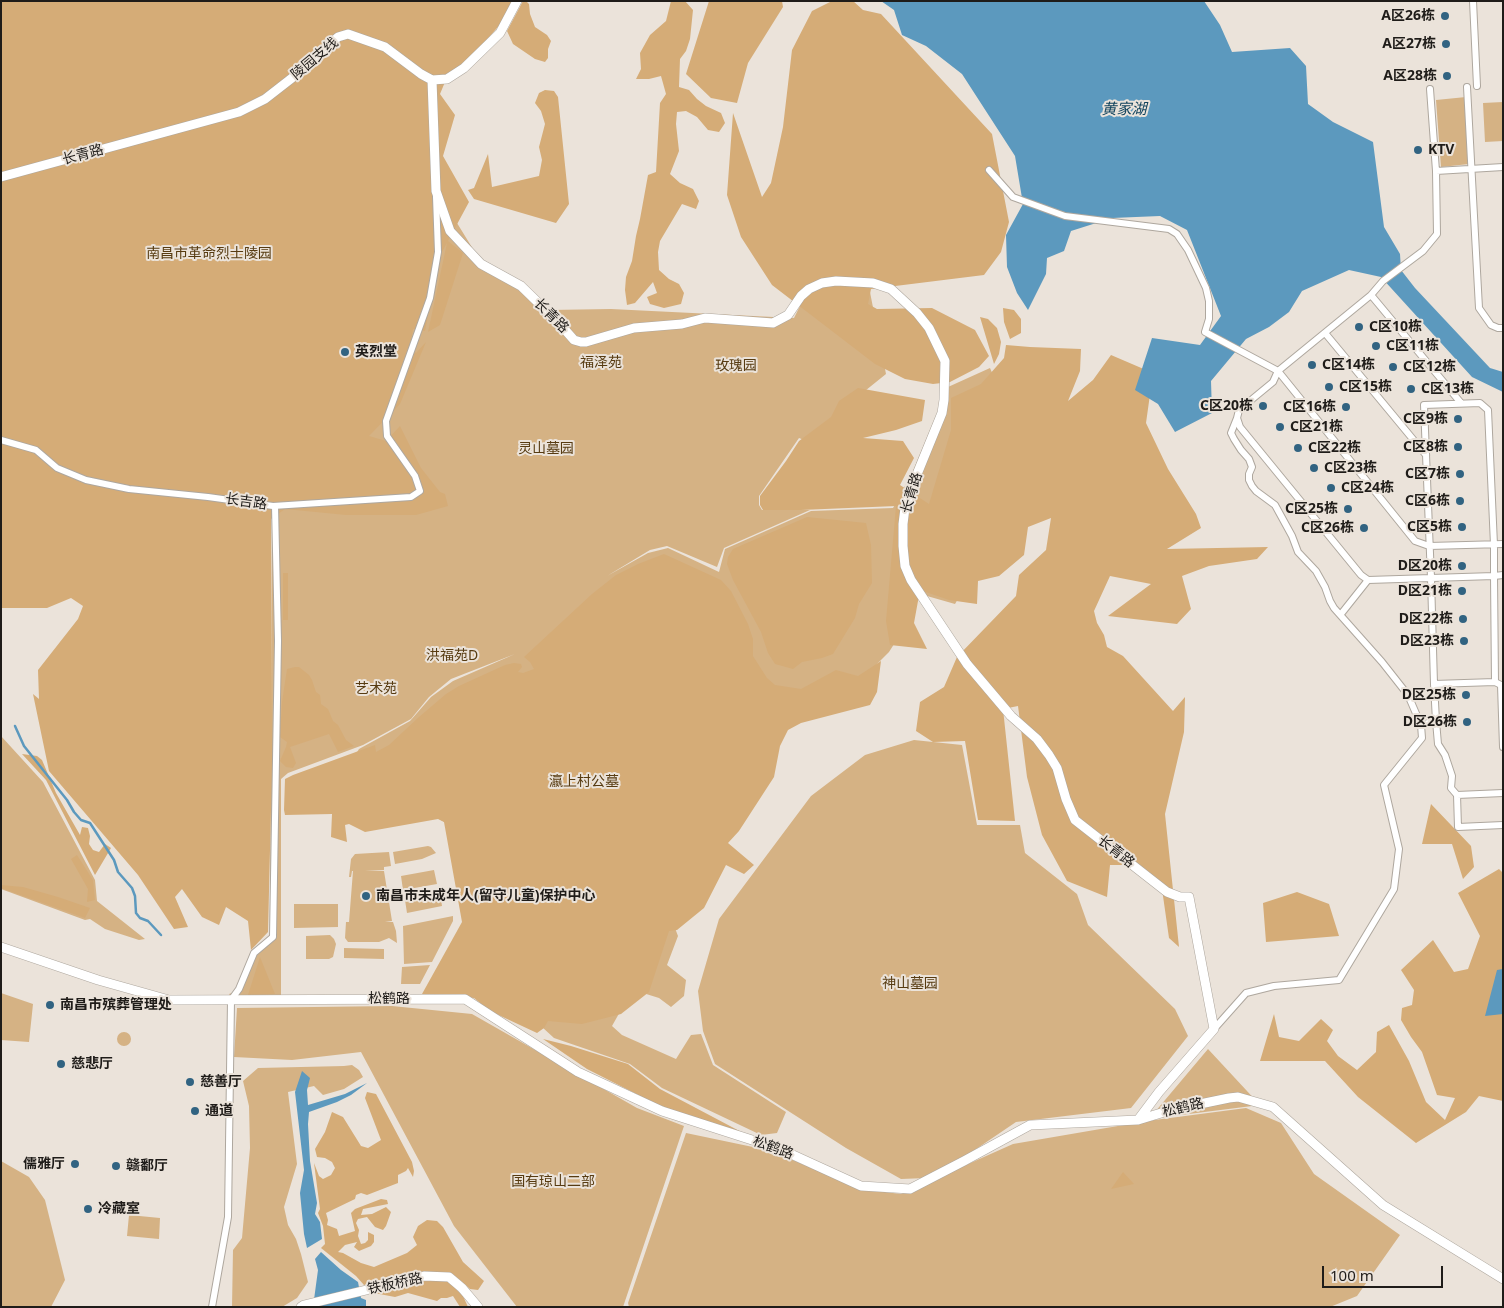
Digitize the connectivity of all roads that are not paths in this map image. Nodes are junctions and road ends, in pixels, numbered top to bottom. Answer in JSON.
{"nodes":[{"id":1,"x":518,"y":1,"type":"edge"},
{"id":2,"x":1473,"y":1,"type":"edge"},
{"id":3,"x":432,"y":80,"type":"junction"},
{"id":4,"x":1477,"y":86,"type":"dead end"},
{"id":5,"x":1467,"y":87,"type":"dead end"},
{"id":6,"x":1430,"y":89,"type":"dead end"},
{"id":7,"x":164,"y":133,"type":"joint"},
{"id":8,"x":1503,"y":167,"type":"edge"},
{"id":9,"x":1471,"y":169,"type":"junction"},
{"id":10,"x":989,"y":170,"type":"dead end"},
{"id":11,"x":1436,"y":171,"type":"junction"},
{"id":12,"x":1,"y":177,"type":"edge"},
{"id":13,"x":436,"y":191,"type":"junction"},
{"id":14,"x":1371,"y":295,"type":"junction"},
{"id":15,"x":1503,"y":328,"type":"edge"},
{"id":16,"x":1324,"y":333,"type":"junction"},
{"id":17,"x":1278,"y":371,"type":"junction"},
{"id":18,"x":1461,"y":403,"type":"junction"},
{"id":19,"x":1237,"y":418,"type":"junction"},
{"id":20,"x":1,"y":440,"type":"edge"},
{"id":21,"x":1426,"y":455,"type":"junction"},
{"id":22,"x":275,"y":506,"type":"junction"},
{"id":23,"x":1503,"y":544,"type":"edge"},
{"id":24,"x":1494,"y":545,"type":"junction"},
{"id":25,"x":1429,"y":546,"type":"junction"},
{"id":26,"x":1503,"y":575,"type":"edge"},
{"id":27,"x":1494,"y":576,"type":"junction"},
{"id":28,"x":1431,"y":578,"type":"junction"},
{"id":29,"x":1368,"y":580,"type":"junction"},
{"id":30,"x":1341,"y":614,"type":"junction"},
{"id":31,"x":1495,"y":682,"type":"junction"},
{"id":32,"x":1434,"y":684,"type":"junction"},
{"id":33,"x":1436,"y":721,"type":"junction"},
{"id":34,"x":1421,"y":725,"type":"junction"},
{"id":35,"x":1503,"y":747,"type":"edge"},
{"id":36,"x":1503,"y":793,"type":"edge"},
{"id":37,"x":1457,"y":795,"type":"junction"},
{"id":38,"x":1503,"y":825,"type":"edge"},
{"id":39,"x":1,"y":947,"type":"edge"},
{"id":40,"x":231,"y":1000,"type":"junction"},
{"id":41,"x":1214,"y":1029,"type":"junction"},
{"id":42,"x":1138,"y":1120,"type":"junction"},
{"id":43,"x":1503,"y":1279,"type":"edge"},
{"id":44,"x":212,"y":1307,"type":"edge"},
{"id":45,"x":301,"y":1307,"type":"edge"},
{"id":46,"x":478,"y":1307,"type":"edge"}],
"edges":[{"from":1,"to":3,"type":"street"},
{"from":2,"to":4,"type":"street"},
{"from":3,"to":7,"type":"street","name":"陵园支线"},
{"from":3,"to":13,"type":"street"},
{"from":5,"to":9,"type":"street"},
{"from":6,"to":11,"type":"street"},
{"from":7,"to":12,"type":"street","name":"长青路"},
{"from":8,"to":9,"type":"street"},
{"from":9,"to":11,"type":"street"},
{"from":9,"to":15,"type":"street"},
{"from":10,"to":17,"type":"street"},
{"from":11,"to":14,"type":"street"},
{"from":13,"to":22,"type":"street","name":"长吉路"},
{"from":13,"to":41,"type":"street","name":"长青路"},
{"from":14,"to":16,"type":"street"},
{"from":14,"to":18,"type":"street"},
{"from":16,"to":17,"type":"street"},
{"from":16,"to":21,"type":"street"},
{"from":17,"to":19,"type":"street"},
{"from":17,"to":25,"type":"street"},
{"from":18,"to":21,"type":"street"},
{"from":18,"to":24,"type":"street"},
{"from":19,"to":29,"type":"street"},
{"from":19,"to":30,"type":"street"},
{"from":20,"to":22,"type":"street","name":"长吉路"},
{"from":21,"to":25,"type":"street"},
{"from":22,"to":40,"type":"street"},
{"from":23,"to":24,"type":"street"},
{"from":24,"to":25,"type":"street"},
{"from":24,"to":27,"type":"street"},
{"from":25,"to":28,"type":"street"},
{"from":26,"to":27,"type":"street"},
{"from":27,"to":28,"type":"street"},
{"from":27,"to":31,"type":"street"},
{"from":28,"to":29,"type":"street"},
{"from":28,"to":32,"type":"street"},
{"from":29,"to":30,"type":"street"},
{"from":30,"to":34,"type":"street"},
{"from":31,"to":32,"type":"street"},
{"from":31,"to":35,"type":"street"},
{"from":32,"to":33,"type":"street"},
{"from":33,"to":34,"type":"street"},
{"from":33,"to":37,"type":"street"},
{"from":34,"to":41,"type":"street"},
{"from":36,"to":37,"type":"street"},
{"from":37,"to":38,"type":"street"},
{"from":39,"to":40,"type":"street","name":"松鹤路"},
{"from":40,"to":42,"type":"street","name":"松鹤路"},
{"from":40,"to":44,"type":"street"},
{"from":41,"to":42,"type":"street"},
{"from":42,"to":43,"type":"street","name":"松鹤路"},
{"from":45,"to":46,"type":"street","name":"铁板桥路"}]}
